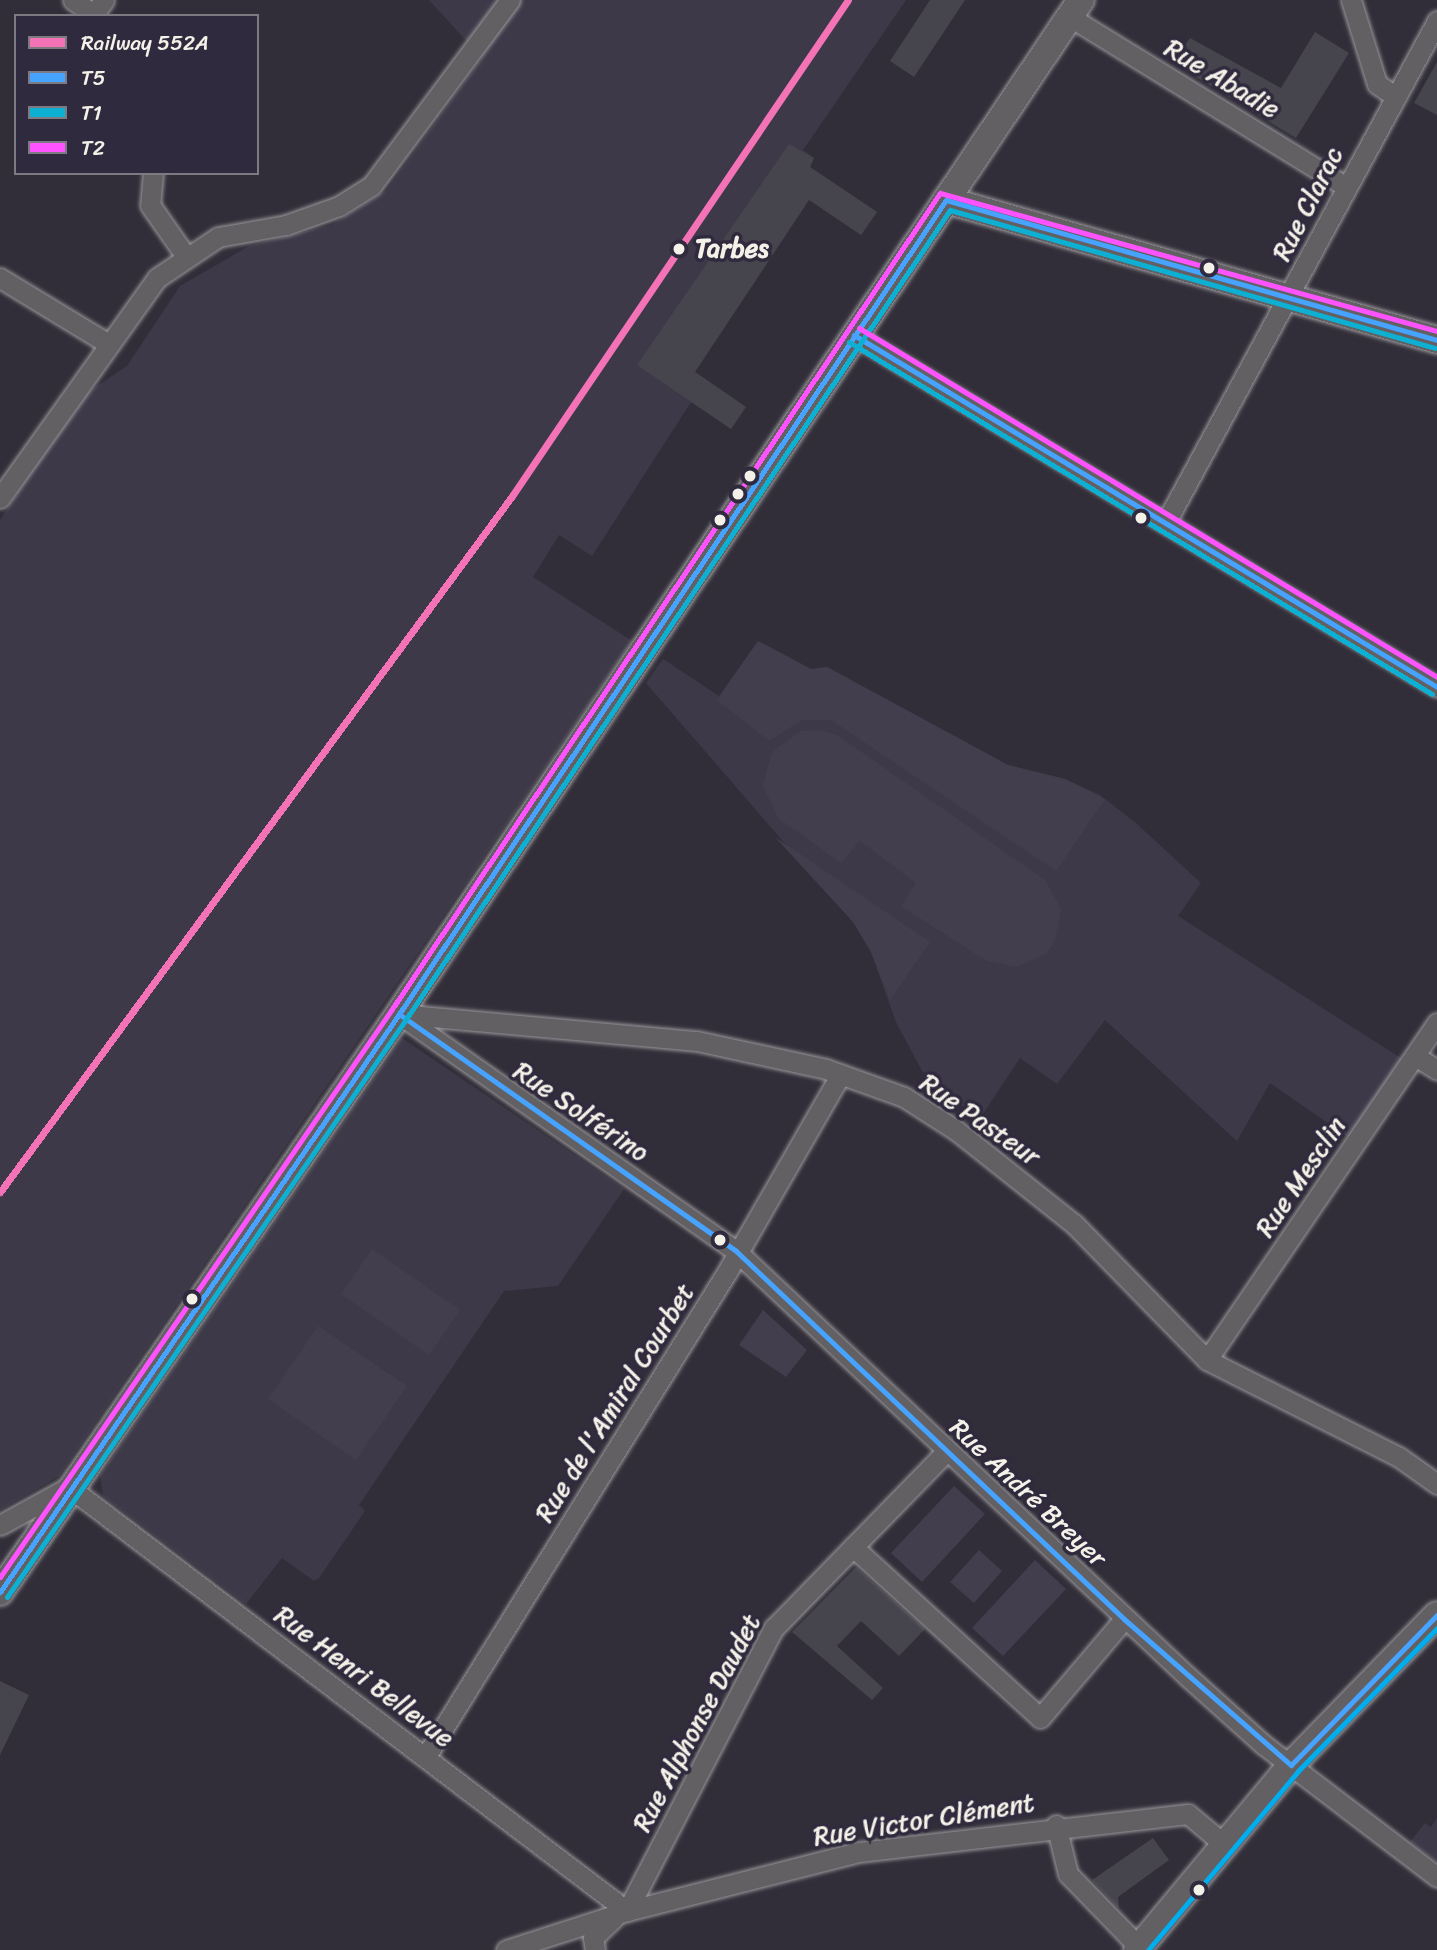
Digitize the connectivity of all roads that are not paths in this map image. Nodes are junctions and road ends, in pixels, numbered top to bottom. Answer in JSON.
{"nodes":[{"id":1,"x":74,"y":0,"type":"edge"},
{"id":2,"x":510,"y":0,"type":"edge"},
{"id":3,"x":1351,"y":0,"type":"edge"},
{"id":4,"x":1075,"y":8,"type":"edge"},
{"id":5,"x":98,"y":10,"type":"edge"},
{"id":6,"x":1437,"y":21,"type":"edge"},
{"id":7,"x":1396,"y":97,"type":"junction"},
{"id":8,"x":153,"y":175,"type":"edge"},
{"id":9,"x":1346,"y":187,"type":"junction"},
{"id":10,"x":946,"y":200,"type":"junction"},
{"id":11,"x":184,"y":255,"type":"junction"},
{"id":12,"x":0,"y":278,"type":"edge"},
{"id":13,"x":1289,"y":299,"type":"junction"},
{"id":14,"x":855,"y":335,"type":"junction"},
{"id":15,"x":1437,"y":340,"type":"edge"},
{"id":16,"x":107,"y":344,"type":"junction"},
{"id":17,"x":0,"y":498,"type":"edge"},
{"id":18,"x":1166,"y":522,"type":"junction"},
{"id":19,"x":1437,"y":687,"type":"edge"},
{"id":20,"x":399,"y":1014,"type":"junction"},
{"id":21,"x":1437,"y":1023,"type":"edge"},
{"id":22,"x":1415,"y":1056,"type":"junction"},
{"id":23,"x":1437,"y":1070,"type":"edge"},
{"id":24,"x":841,"y":1074,"type":"junction"},
{"id":25,"x":736,"y":1251,"type":"junction"},
{"id":26,"x":1207,"y":1360,"type":"junction"},
{"id":27,"x":946,"y":1452,"type":"junction"},
{"id":28,"x":1437,"y":1483,"type":"edge"},
{"id":29,"x":69,"y":1487,"type":"junction"},
{"id":30,"x":0,"y":1525,"type":"edge"},
{"id":31,"x":853,"y":1547,"type":"junction"},
{"id":32,"x":0,"y":1592,"type":"edge"},
{"id":33,"x":1437,"y":1615,"type":"edge"},
{"id":34,"x":1124,"y":1619,"type":"junction"},
{"id":35,"x":426,"y":1756,"type":"junction"},
{"id":36,"x":1291,"y":1765,"type":"junction"},
{"id":37,"x":1056,"y":1825,"type":"junction"},
{"id":38,"x":1225,"y":1845,"type":"junction"},
{"id":39,"x":1437,"y":1877,"type":"edge"},
{"id":40,"x":622,"y":1913,"type":"junction"},
{"id":41,"x":1138,"y":1949,"type":"edge"},
{"id":42,"x":506,"y":1950,"type":"edge"},
{"id":43,"x":595,"y":1950,"type":"edge"}],
"edges":[{"from":1,"to":5,"type":"street"},
{"from":2,"to":11,"type":"street"},
{"from":3,"to":7,"type":"street"},
{"from":4,"to":9,"type":"street","name":"Rue Abadie"},
{"from":4,"to":10,"type":"main road"},
{"from":6,"to":7,"type":"street","name":"Rue Clarac"},
{"from":7,"to":9,"type":"street","name":"Rue Clarac"},
{"from":8,"to":11,"type":"street"},
{"from":9,"to":13,"type":"street","name":"Rue Clarac"},
{"from":10,"to":13,"type":"main road"},
{"from":10,"to":14,"type":"main road"},
{"from":11,"to":16,"type":"street"},
{"from":12,"to":16,"type":"street"},
{"from":13,"to":15,"type":"main road"},
{"from":13,"to":18,"type":"street","name":"Rue Clarac"},
{"from":14,"to":18,"type":"street"},
{"from":14,"to":20,"type":"main road"},
{"from":16,"to":17,"type":"street"},
{"from":18,"to":19,"type":"street"},
{"from":20,"to":24,"type":"street","name":"Rue Pasteur"},
{"from":20,"to":25,"type":"street","name":"Rue Solférino"},
{"from":20,"to":29,"type":"main road"},
{"from":21,"to":22,"type":"street","name":"Rue Mesclin"},
{"from":22,"to":23,"type":"street"},
{"from":22,"to":26,"type":"street","name":"Rue Mesclin"},
{"from":24,"to":25,"type":"street","name":"Rue de l'Amiral Courbet"},
{"from":24,"to":26,"type":"street","name":"Rue Pasteur"},
{"from":25,"to":27,"type":"street","name":"Rue André Breyer"},
{"from":25,"to":35,"type":"street","name":"Rue de l'Amiral Courbet"},
{"from":26,"to":28,"type":"street","name":"Rue Pasteur"},
{"from":27,"to":31,"type":"street","name":"Rue Alphonse Daudet"},
{"from":27,"to":34,"type":"street","name":"Rue André Breyer"},
{"from":29,"to":30,"type":"street"},
{"from":29,"to":32,"type":"main road"},
{"from":29,"to":35,"type":"street","name":"Rue Henri Bellevue"},
{"from":31,"to":34,"type":"street"},
{"from":31,"to":40,"type":"street","name":"Rue Alphonse Daudet"},
{"from":33,"to":36,"type":"main road"},
{"from":34,"to":36,"type":"street","name":"Rue André Breyer"},
{"from":35,"to":40,"type":"street","name":"Rue Henri Bellevue"},
{"from":36,"to":38,"type":"main road"},
{"from":36,"to":39,"type":"street","name":"Rue André Breyer"},
{"from":37,"to":38,"type":"street","name":"Rue Victor Clément"},
{"from":37,"to":40,"type":"street","name":"Rue Victor Clément"},
{"from":37,"to":41,"type":"street"},
{"from":38,"to":41,"type":"main road"},
{"from":40,"to":42,"type":"street","name":"Rue Victor Clément"},
{"from":40,"to":43,"type":"street","name":"Rue Alphonse Daudet"}]}
